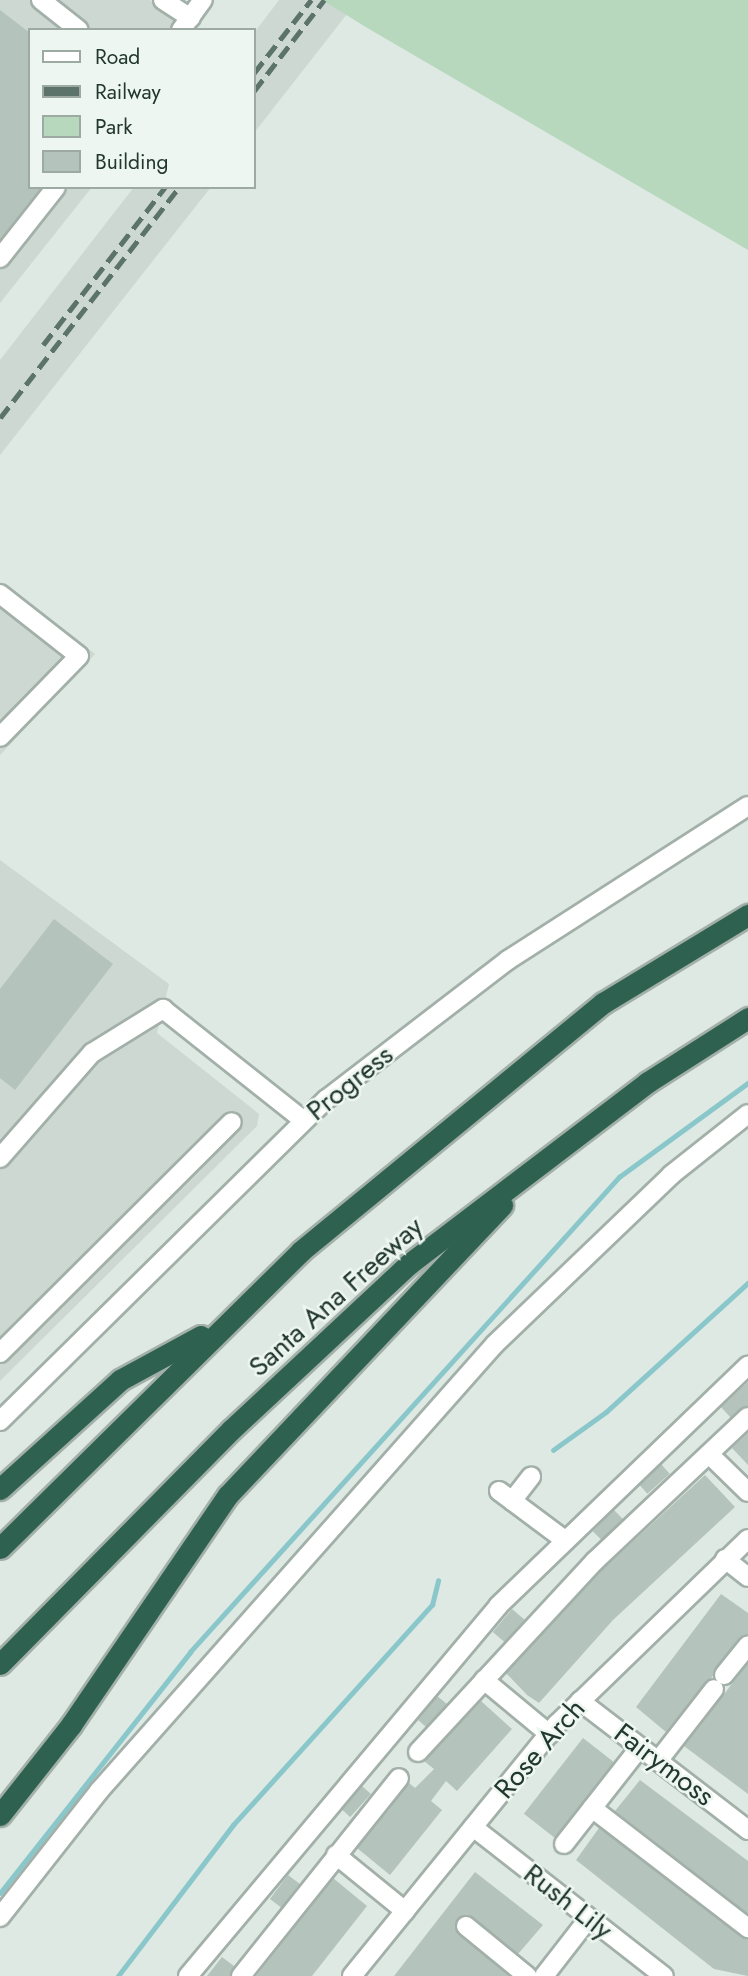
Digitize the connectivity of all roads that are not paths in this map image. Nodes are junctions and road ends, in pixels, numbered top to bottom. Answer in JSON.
{"nodes":[{"id":1,"x":41,"y":0,"type":"edge"},
{"id":2,"x":163,"y":0,"type":"edge"},
{"id":3,"x":203,"y":0,"type":"edge"},
{"id":4,"x":186,"y":24,"type":"edge"},
{"id":5,"x":76,"y":28,"type":"edge"},
{"id":6,"x":54,"y":189,"type":"edge"},
{"id":7,"x":0,"y":258,"type":"edge"},
{"id":8,"x":0,"y":594,"type":"edge"},
{"id":9,"x":0,"y":737,"type":"edge"},
{"id":10,"x":748,"y":806,"type":"edge"},
{"id":11,"x":748,"y":915,"type":"edge"},
{"id":12,"x":748,"y":1018,"type":"edge"},
{"id":13,"x":748,"y":1114,"type":"edge"},
{"id":14,"x":303,"y":1120,"type":"junction"},
{"id":15,"x":232,"y":1122,"type":"dead end"},
{"id":16,"x":557,"y":1149,"type":"junction"},
{"id":17,"x":0,"y":1158,"type":"edge"},
{"id":18,"x":227,"y":1321,"type":"junction"},
{"id":19,"x":0,"y":1353,"type":"edge"},
{"id":20,"x":748,"y":1365,"type":"edge"},
{"id":21,"x":748,"y":1417,"type":"edge"},
{"id":22,"x":0,"y":1421,"type":"edge"},
{"id":23,"x":709,"y":1454,"type":"junction"},
{"id":24,"x":531,"y":1477,"type":"dead end"},
{"id":25,"x":0,"y":1489,"type":"edge"},
{"id":26,"x":748,"y":1492,"type":"edge"},
{"id":27,"x":562,"y":1538,"type":"junction"},
{"id":28,"x":748,"y":1539,"type":"edge"},
{"id":29,"x":0,"y":1548,"type":"edge"},
{"id":30,"x":725,"y":1559,"type":"junction"},
{"id":31,"x":748,"y":1577,"type":"edge"},
{"id":32,"x":65,"y":1598,"type":"junction"},
{"id":33,"x":748,"y":1645,"type":"edge"},
{"id":34,"x":0,"y":1664,"type":"edge"},
{"id":35,"x":0,"y":1680,"type":"edge"},
{"id":36,"x":484,"y":1680,"type":"junction"},
{"id":37,"x":580,"y":1701,"type":"junction"},
{"id":38,"x":549,"y":1734,"type":"junction"},
{"id":39,"x":640,"y":1747,"type":"junction"},
{"id":40,"x":418,"y":1752,"type":"dead end"},
{"id":41,"x":658,"y":1761,"type":"junction"},
{"id":42,"x":399,"y":1778,"type":"dead end"},
{"id":43,"x":592,"y":1808,"type":"junction"},
{"id":44,"x":0,"y":1815,"type":"edge"},
{"id":45,"x":473,"y":1827,"type":"junction"},
{"id":46,"x":748,"y":1830,"type":"edge"},
{"id":47,"x":564,"y":1844,"type":"dead end"},
{"id":48,"x":336,"y":1855,"type":"junction"},
{"id":49,"x":405,"y":1911,"type":"junction"},
{"id":50,"x":0,"y":1917,"type":"edge"},
{"id":51,"x":589,"y":1918,"type":"junction"},
{"id":52,"x":466,"y":1926,"type":"dead end"},
{"id":53,"x":748,"y":1928,"type":"edge"},
{"id":54,"x":188,"y":1976,"type":"edge"},
{"id":55,"x":241,"y":1976,"type":"edge"},
{"id":56,"x":352,"y":1976,"type":"edge"},
{"id":57,"x":527,"y":1976,"type":"edge"},
{"id":58,"x":544,"y":1976,"type":"edge"},
{"id":59,"x":664,"y":1976,"type":"edge"}],
"edges":[{"from":1,"to":5,"type":"street"},
{"from":2,"to":4,"type":"street"},
{"from":3,"to":4,"type":"street"},
{"from":6,"to":7,"type":"street"},
{"from":8,"to":9,"type":"street"},
{"from":10,"to":14,"type":"street","name":"Progress"},
{"from":11,"to":18,"type":"highway","name":"Santa Ana Freeway"},
{"from":12,"to":16,"type":"highway","name":"Santa Ana Freeway"},
{"from":13,"to":50,"type":"street"},
{"from":14,"to":17,"type":"street"},
{"from":14,"to":22,"type":"street","name":"Progress"},
{"from":15,"to":19,"type":"street"},
{"from":16,"to":32,"type":"highway","name":"Santa Ana Freeway"},
{"from":16,"to":44,"type":"highway"},
{"from":18,"to":25,"type":"highway"},
{"from":18,"to":29,"type":"highway","name":"Santa Ana Freeway"},
{"from":20,"to":27,"type":"street"},
{"from":21,"to":23,"type":"street"},
{"from":23,"to":26,"type":"street"},
{"from":23,"to":36,"type":"street"},
{"from":24,"to":27,"type":"street"},
{"from":27,"to":54,"type":"street"},
{"from":28,"to":30,"type":"street","name":"Rose Arch"},
{"from":30,"to":31,"type":"street"},
{"from":30,"to":37,"type":"street","name":"Rose Arch"},
{"from":32,"to":34,"type":"highway","name":"Santa Ana Freeway"},
{"from":32,"to":35,"type":"highway"},
{"from":33,"to":41,"type":"street"},
{"from":36,"to":38,"type":"street"},
{"from":36,"to":40,"type":"street"},
{"from":37,"to":38,"type":"street","name":"Rose Arch"},
{"from":37,"to":39,"type":"street","name":"Fairymoss"},
{"from":38,"to":45,"type":"street","name":"Rose Arch"},
{"from":39,"to":41,"type":"street","name":"Fairymoss"},
{"from":39,"to":43,"type":"street"},
{"from":41,"to":46,"type":"street","name":"Fairymoss"},
{"from":42,"to":48,"type":"street"},
{"from":43,"to":47,"type":"street"},
{"from":43,"to":53,"type":"street"},
{"from":45,"to":49,"type":"street","name":"Rose Arch"},
{"from":45,"to":51,"type":"street","name":"Rush Lily"},
{"from":48,"to":49,"type":"street"},
{"from":48,"to":55,"type":"street"},
{"from":49,"to":56,"type":"street","name":"Rose Arch"},
{"from":51,"to":58,"type":"street"},
{"from":51,"to":59,"type":"street","name":"Rush Lily"},
{"from":52,"to":57,"type":"street"}]}
